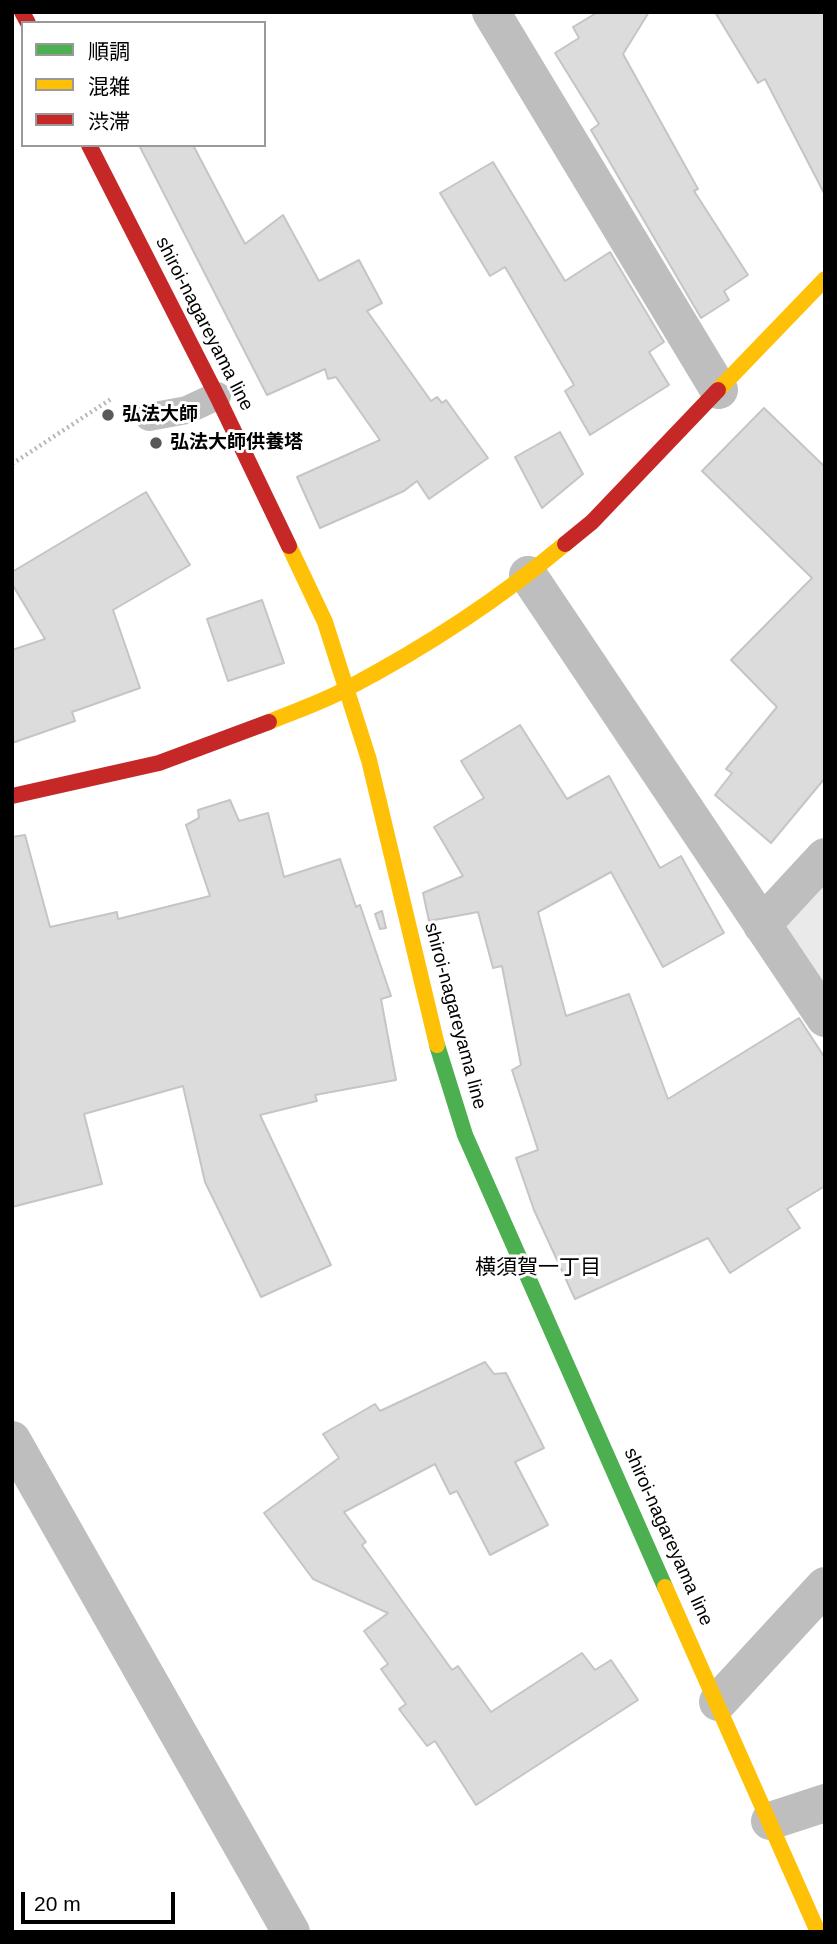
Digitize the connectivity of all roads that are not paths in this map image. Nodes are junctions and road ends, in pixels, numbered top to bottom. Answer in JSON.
{"nodes":[{"id":1,"x":491,"y":12,"type":"edge"},
{"id":2,"x":90,"y":147,"type":"edge"},
{"id":3,"x":825,"y":279,"type":"edge"},
{"id":4,"x":719,"y":390,"type":"junction"},
{"id":5,"x":217,"y":396,"type":"junction"},
{"id":6,"x":149,"y":417,"type":"dead end"},
{"id":7,"x":528,"y":575,"type":"junction"},
{"id":8,"x":346,"y":689,"type":"junction"},
{"id":9,"x":12,"y":796,"type":"edge"},
{"id":10,"x":825,"y":857,"type":"edge"},
{"id":11,"x":762,"y":925,"type":"junction"},
{"id":12,"x":825,"y":1018,"type":"edge"},
{"id":13,"x":12,"y":1440,"type":"edge"},
{"id":14,"x":825,"y":1586,"type":"edge"},
{"id":15,"x":718,"y":1702,"type":"junction"},
{"id":16,"x":825,"y":1803,"type":"edge"},
{"id":17,"x":770,"y":1821,"type":"junction"},
{"id":18,"x":291,"y":1932,"type":"edge"},
{"id":19,"x":818,"y":1932,"type":"edge"}],
"edges":[{"from":1,"to":4,"type":"street"},
{"from":2,"to":5,"type":"main road","name":"shiroi-nagareyama line"},
{"from":3,"to":4,"type":"main road"},
{"from":4,"to":7,"type":"main road"},
{"from":5,"to":6,"type":"lane"},
{"from":5,"to":8,"type":"main road","name":"shiroi-nagareyama line"},
{"from":7,"to":8,"type":"main road"},
{"from":7,"to":11,"type":"street"},
{"from":8,"to":9,"type":"main road"},
{"from":8,"to":15,"type":"main road","name":"shiroi-nagareyama line"},
{"from":10,"to":11,"type":"street"},
{"from":11,"to":12,"type":"street"},
{"from":13,"to":18,"type":"street"},
{"from":14,"to":15,"type":"street"},
{"from":15,"to":17,"type":"main road","name":"shiroi-nagareyama line"},
{"from":16,"to":17,"type":"street"},
{"from":17,"to":19,"type":"main road","name":"shiroi-nagareyama line"}]}
